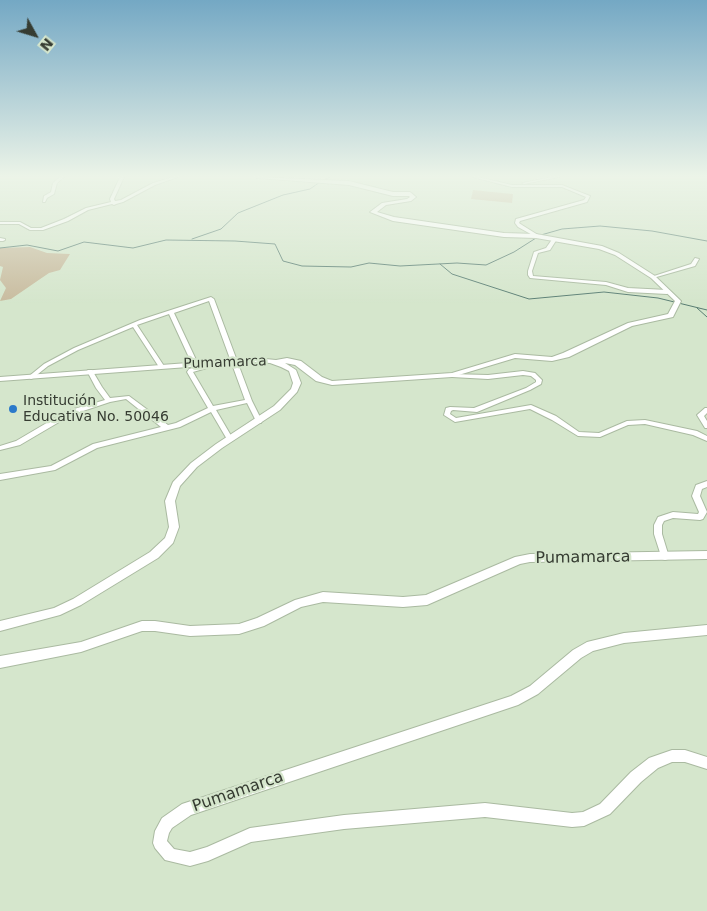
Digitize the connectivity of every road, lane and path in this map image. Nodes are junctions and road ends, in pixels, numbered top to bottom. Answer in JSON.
{"nodes":[{"id":1,"x":67,"y":220,"type":"edge"},
{"id":2,"x":397,"y":220,"type":"edge"},
{"id":3,"x":520,"y":220,"type":"edge"},
{"id":4,"x":0,"y":223,"type":"edge"},
{"id":5,"x":536,"y":236,"type":"junction"},
{"id":6,"x":555,"y":239,"type":"junction"},
{"id":7,"x":697,"y":259,"type":"dead end"},
{"id":8,"x":653,"y":277,"type":"junction"},
{"id":9,"x":666,"y":292,"type":"junction"},
{"id":10,"x":170,"y":312,"type":"junction"},
{"id":11,"x":134,"y":324,"type":"junction"},
{"id":12,"x":278,"y":362,"type":"junction"},
{"id":13,"x":235,"y":363,"type":"junction"},
{"id":14,"x":195,"y":364,"type":"junction"},
{"id":15,"x":161,"y":366,"type":"junction"},
{"id":16,"x":90,"y":371,"type":"junction"},
{"id":17,"x":452,"y":375,"type":"junction"},
{"id":18,"x":31,"y":377,"type":"junction"},
{"id":19,"x":0,"y":380,"type":"edge"},
{"id":20,"x":108,"y":400,"type":"junction"},
{"id":21,"x":249,"y":401,"type":"junction"},
{"id":22,"x":214,"y":408,"type":"junction"},
{"id":23,"x":707,"y":410,"type":"edge"},
{"id":24,"x":259,"y":421,"type":"junction"},
{"id":25,"x":707,"y":426,"type":"edge"},
{"id":26,"x":166,"y":427,"type":"junction"},
{"id":27,"x":230,"y":439,"type":"junction"},
{"id":28,"x":707,"y":439,"type":"edge"},
{"id":29,"x":0,"y":448,"type":"edge"},
{"id":30,"x":0,"y":477,"type":"edge"},
{"id":31,"x":707,"y":484,"type":"edge"},
{"id":32,"x":707,"y":555,"type":"edge"},
{"id":33,"x":665,"y":557,"type":"junction"},
{"id":34,"x":0,"y":626,"type":"edge"},
{"id":35,"x":707,"y":630,"type":"edge"},
{"id":36,"x":0,"y":662,"type":"edge"},
{"id":37,"x":707,"y":763,"type":"edge"}],
"edges":[{"from":1,"to":4,"type":"street"},
{"from":2,"to":5,"type":"main road"},
{"from":3,"to":5,"type":"street"},
{"from":5,"to":6,"type":"main road"},
{"from":6,"to":8,"type":"main road"},
{"from":6,"to":9,"type":"street"},
{"from":7,"to":8,"type":"street"},
{"from":8,"to":9,"type":"main road"},
{"from":9,"to":17,"type":"main road"},
{"from":10,"to":11,"type":"street"},
{"from":10,"to":13,"type":"street"},
{"from":10,"to":14,"type":"street"},
{"from":11,"to":15,"type":"street"},
{"from":11,"to":18,"type":"street"},
{"from":12,"to":13,"type":"main road","name":"Pumamarca"},
{"from":12,"to":17,"type":"main road"},
{"from":12,"to":24,"type":"main road","name":"Pumamarca"},
{"from":13,"to":14,"type":"main road","name":"Pumamarca"},
{"from":13,"to":21,"type":"street"},
{"from":13,"to":22,"type":"street"},
{"from":14,"to":15,"type":"main road","name":"Pumamarca"},
{"from":15,"to":16,"type":"main road","name":"Pumamarca"},
{"from":16,"to":18,"type":"main road","name":"Pumamarca"},
{"from":16,"to":20,"type":"street"},
{"from":17,"to":28,"type":"street"},
{"from":18,"to":19,"type":"main road","name":"Pumamarca"},
{"from":20,"to":26,"type":"street"},
{"from":20,"to":29,"type":"street"},
{"from":21,"to":22,"type":"street"},
{"from":21,"to":24,"type":"street"},
{"from":22,"to":26,"type":"street"},
{"from":22,"to":27,"type":"street"},
{"from":23,"to":25,"type":"street"},
{"from":24,"to":27,"type":"main road","name":"Pumamarca"},
{"from":26,"to":30,"type":"street"},
{"from":27,"to":34,"type":"main road","name":"Pumamarca"},
{"from":31,"to":33,"type":"street"},
{"from":32,"to":33,"type":"main road","name":"Pumamarca"},
{"from":33,"to":36,"type":"main road","name":"Pumamarca"},
{"from":35,"to":37,"type":"main road","name":"Pumamarca"}]}
